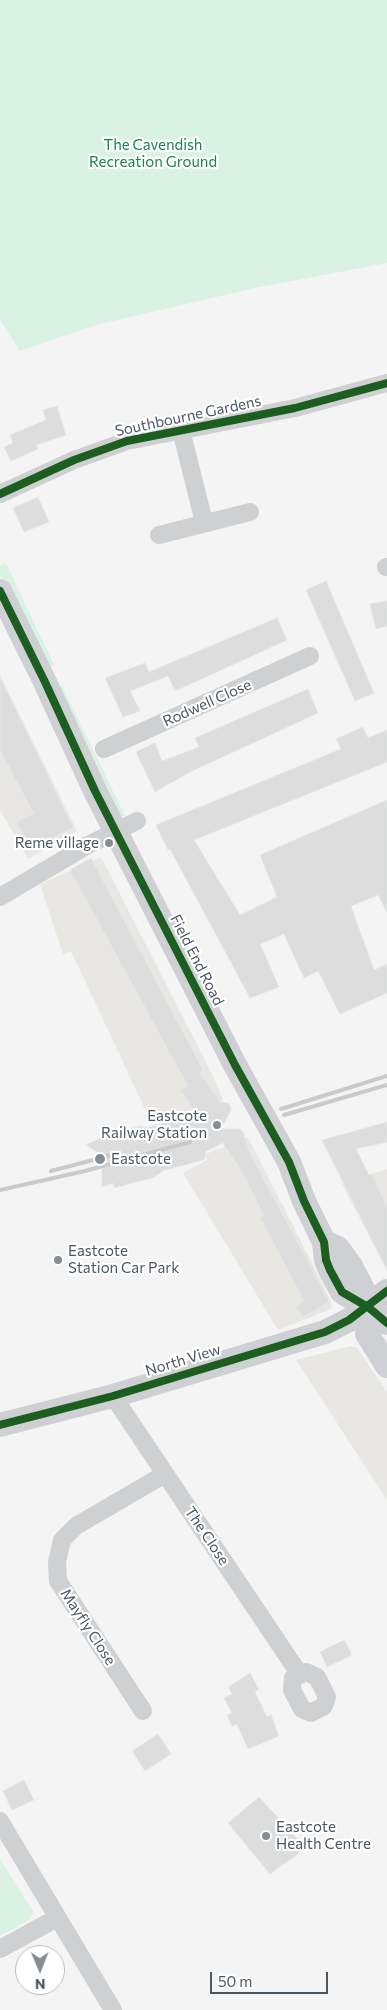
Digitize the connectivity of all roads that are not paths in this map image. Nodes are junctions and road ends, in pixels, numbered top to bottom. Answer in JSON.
{"nodes":[{"id":1,"x":387,"y":383,"type":"edge"},
{"id":2,"x":181,"y":430,"type":"junction"},
{"id":3,"x":0,"y":494,"type":"edge"},
{"id":4,"x":250,"y":512,"type":"dead end"},
{"id":5,"x":204,"y":522,"type":"junction"},
{"id":6,"x":159,"y":535,"type":"dead end"},
{"id":7,"x":3,"y":606,"type":"edge"},
{"id":8,"x":310,"y":656,"type":"dead end"},
{"id":9,"x":104,"y":750,"type":"dead end"},
{"id":10,"x":137,"y":821,"type":"dead end"},
{"id":11,"x":115,"y":832,"type":"junction"},
{"id":12,"x":0,"y":897,"type":"edge"},
{"id":13,"x":387,"y":1291,"type":"edge"},
{"id":14,"x":368,"y":1307,"type":"junction"},
{"id":15,"x":387,"y":1323,"type":"edge"},
{"id":16,"x":387,"y":1366,"type":"edge"},
{"id":17,"x":113,"y":1396,"type":"junction"},
{"id":18,"x":0,"y":1425,"type":"edge"},
{"id":19,"x":165,"y":1474,"type":"junction"},
{"id":20,"x":300,"y":1675,"type":"dead end"},
{"id":21,"x":142,"y":1711,"type":"dead end"},
{"id":22,"x":0,"y":1821,"type":"edge"},
{"id":23,"x":57,"y":1918,"type":"junction"},
{"id":24,"x":0,"y":1949,"type":"edge"},
{"id":25,"x":113,"y":2010,"type":"edge"}],
"edges":[{"from":1,"to":2,"type":"street","name":"Southbourne Gardens"},
{"from":2,"to":3,"type":"street","name":"Southbourne Gardens"},
{"from":2,"to":5,"type":"street"},
{"from":4,"to":5,"type":"street"},
{"from":5,"to":6,"type":"street"},
{"from":7,"to":11,"type":"street","name":"Field End Road"},
{"from":8,"to":9,"type":"street","name":"Rodwell Close"},
{"from":10,"to":11,"type":"street"},
{"from":11,"to":12,"type":"street"},
{"from":11,"to":14,"type":"street","name":"Field End Road"},
{"from":13,"to":14,"type":"street","name":"North View"},
{"from":14,"to":15,"type":"street"},
{"from":14,"to":16,"type":"street","name":"Field End Road"},
{"from":14,"to":17,"type":"street","name":"North View"},
{"from":17,"to":18,"type":"street","name":"North View"},
{"from":17,"to":19,"type":"street","name":"The Close"},
{"from":19,"to":20,"type":"street","name":"The Close"},
{"from":19,"to":21,"type":"street","name":"Mayfly Close"},
{"from":22,"to":23,"type":"street"},
{"from":23,"to":24,"type":"street"},
{"from":23,"to":25,"type":"street"}]}
